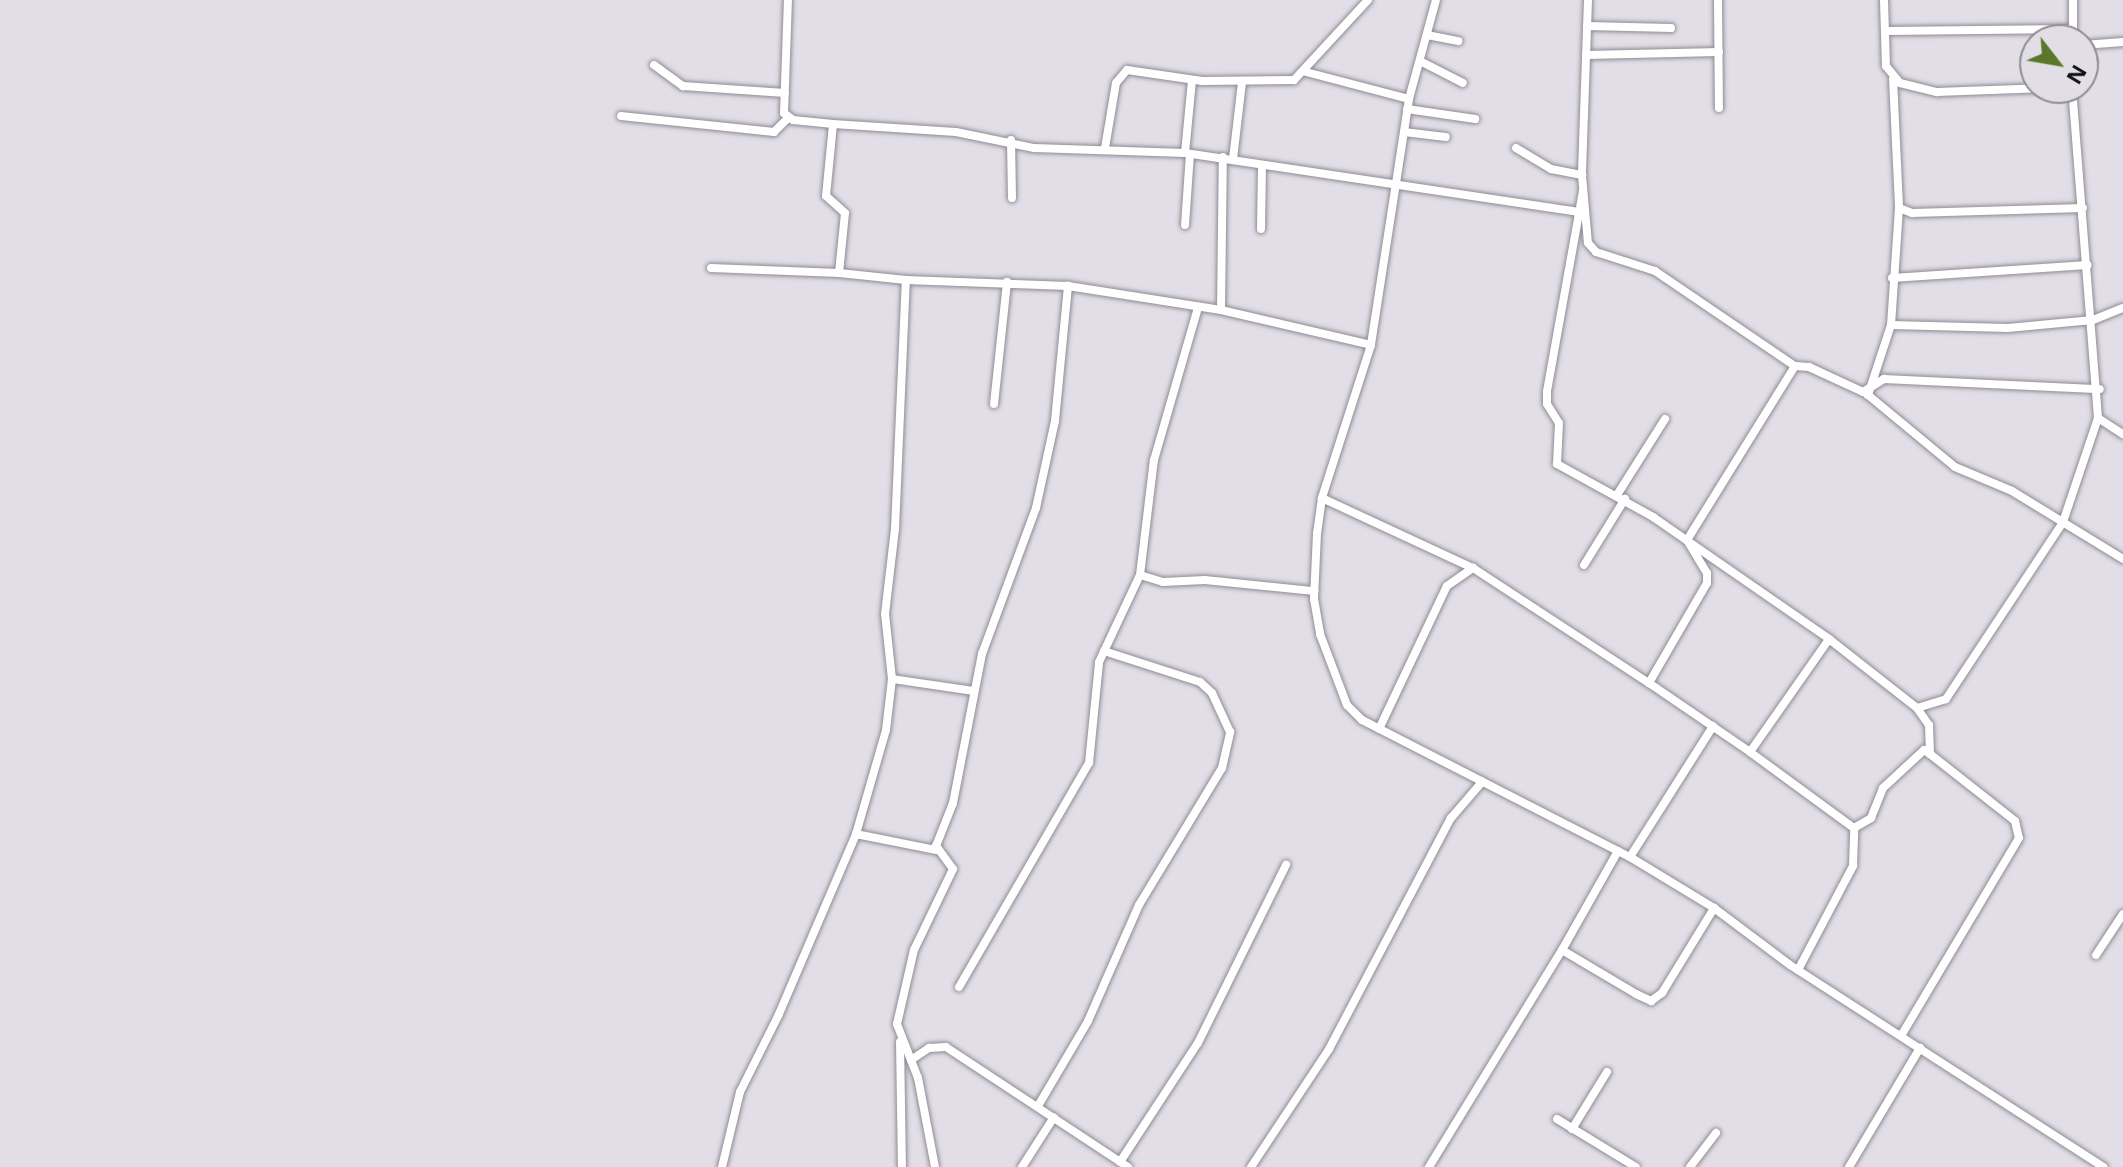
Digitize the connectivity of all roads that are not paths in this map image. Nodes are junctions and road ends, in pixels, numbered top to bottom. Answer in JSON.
{"nodes":[{"id":1,"x":788,"y":0,"type":"edge"},
{"id":2,"x":1368,"y":0,"type":"edge"},
{"id":3,"x":1436,"y":0,"type":"edge"},
{"id":4,"x":1588,"y":0,"type":"edge"},
{"id":5,"x":1718,"y":0,"type":"edge"},
{"id":6,"x":1884,"y":0,"type":"edge"},
{"id":7,"x":2073,"y":0,"type":"edge"},
{"id":8,"x":2073,"y":24,"type":"edge"},
{"id":9,"x":1587,"y":26,"type":"junction"},
{"id":10,"x":1671,"y":28,"type":"dead end"},
{"id":11,"x":2019,"y":30,"type":"edge"},
{"id":12,"x":1885,"y":31,"type":"junction"},
{"id":13,"x":1427,"y":35,"type":"junction"},
{"id":14,"x":1458,"y":41,"type":"dead end"},
{"id":15,"x":2123,"y":42,"type":"edge"},
{"id":16,"x":2099,"y":44,"type":"edge"},
{"id":17,"x":1719,"y":52,"type":"junction"},
{"id":18,"x":1586,"y":55,"type":"junction"},
{"id":19,"x":1420,"y":61,"type":"junction"},
{"id":20,"x":654,"y":65,"type":"dead end"},
{"id":21,"x":1306,"y":72,"type":"junction"},
{"id":22,"x":1893,"y":79,"type":"junction"},
{"id":23,"x":1192,"y":80,"type":"junction"},
{"id":24,"x":1242,"y":82,"type":"junction"},
{"id":25,"x":1463,"y":83,"type":"dead end"},
{"id":26,"x":2019,"y":89,"type":"edge"},
{"id":27,"x":785,"y":93,"type":"junction"},
{"id":28,"x":1408,"y":104,"type":"junction"},
{"id":29,"x":2073,"y":104,"type":"edge"},
{"id":30,"x":1719,"y":108,"type":"dead end"},
{"id":31,"x":621,"y":116,"type":"dead end"},
{"id":32,"x":788,"y":118,"type":"junction"},
{"id":33,"x":1475,"y":119,"type":"dead end"},
{"id":34,"x":833,"y":124,"type":"junction"},
{"id":35,"x":1404,"y":132,"type":"junction"},
{"id":36,"x":1446,"y":137,"type":"dead end"},
{"id":37,"x":1011,"y":140,"type":"junction"},
{"id":38,"x":1105,"y":148,"type":"junction"},
{"id":39,"x":1516,"y":148,"type":"dead end"},
{"id":40,"x":1188,"y":154,"type":"junction"},
{"id":41,"x":1223,"y":157,"type":"junction"},
{"id":42,"x":1233,"y":159,"type":"junction"},
{"id":43,"x":1262,"y":165,"type":"junction"},
{"id":44,"x":1582,"y":175,"type":"junction"},
{"id":45,"x":1396,"y":183,"type":"junction"},
{"id":46,"x":1583,"y":191,"type":"junction"},
{"id":47,"x":1012,"y":198,"type":"dead end"},
{"id":48,"x":1899,"y":208,"type":"junction"},
{"id":49,"x":2083,"y":208,"type":"junction"},
{"id":50,"x":1578,"y":212,"type":"junction"},
{"id":51,"x":1185,"y":225,"type":"dead end"},
{"id":52,"x":1261,"y":229,"type":"dead end"},
{"id":53,"x":2088,"y":265,"type":"junction"},
{"id":54,"x":711,"y":268,"type":"dead end"},
{"id":55,"x":839,"y":273,"type":"junction"},
{"id":56,"x":1892,"y":278,"type":"junction"},
{"id":57,"x":906,"y":280,"type":"junction"},
{"id":58,"x":1007,"y":282,"type":"junction"},
{"id":59,"x":1068,"y":286,"type":"junction"},
{"id":60,"x":1198,"y":308,"type":"junction"},
{"id":61,"x":2123,"y":308,"type":"edge"},
{"id":62,"x":1221,"y":310,"type":"junction"},
{"id":63,"x":2093,"y":320,"type":"junction"},
{"id":64,"x":1891,"y":325,"type":"junction"},
{"id":65,"x":1371,"y":345,"type":"junction"},
{"id":66,"x":1795,"y":366,"type":"junction"},
{"id":67,"x":1872,"y":384,"type":"junction"},
{"id":68,"x":2100,"y":389,"type":"junction"},
{"id":69,"x":994,"y":404,"type":"dead end"},
{"id":70,"x":2098,"y":418,"type":"junction"},
{"id":71,"x":1665,"y":419,"type":"dead end"},
{"id":72,"x":2123,"y":434,"type":"edge"},
{"id":73,"x":1621,"y":497,"type":"junction"},
{"id":74,"x":1322,"y":498,"type":"junction"},
{"id":75,"x":2063,"y":522,"type":"junction"},
{"id":76,"x":1687,"y":540,"type":"junction"},
{"id":77,"x":2123,"y":559,"type":"edge"},
{"id":78,"x":1584,"y":565,"type":"dead end"},
{"id":79,"x":1473,"y":568,"type":"junction"},
{"id":80,"x":1140,"y":575,"type":"junction"},
{"id":81,"x":1314,"y":591,"type":"junction"},
{"id":82,"x":1829,"y":639,"type":"junction"},
{"id":83,"x":1104,"y":651,"type":"junction"},
{"id":84,"x":892,"y":679,"type":"junction"},
{"id":85,"x":1649,"y":683,"type":"junction"},
{"id":86,"x":973,"y":691,"type":"junction"},
{"id":87,"x":1917,"y":708,"type":"junction"},
{"id":88,"x":1713,"y":726,"type":"junction"},
{"id":89,"x":1379,"y":729,"type":"junction"},
{"id":90,"x":1750,"y":752,"type":"junction"},
{"id":91,"x":1930,"y":754,"type":"junction"},
{"id":92,"x":1482,"y":782,"type":"junction"},
{"id":93,"x":1854,"y":828,"type":"junction"},
{"id":94,"x":856,"y":834,"type":"junction"},
{"id":95,"x":936,"y":850,"type":"junction"},
{"id":96,"x":1618,"y":851,"type":"junction"},
{"id":97,"x":1630,"y":857,"type":"junction"},
{"id":98,"x":1286,"y":865,"type":"dead end"},
{"id":99,"x":1714,"y":908,"type":"junction"},
{"id":100,"x":2123,"y":914,"type":"edge"},
{"id":101,"x":1562,"y":950,"type":"junction"},
{"id":102,"x":2096,"y":955,"type":"dead end"},
{"id":103,"x":1798,"y":970,"type":"junction"},
{"id":104,"x":959,"y":987,"type":"dead end"},
{"id":105,"x":1901,"y":1036,"type":"junction"},
{"id":106,"x":900,"y":1041,"type":"junction"},
{"id":107,"x":1920,"y":1048,"type":"junction"},
{"id":108,"x":911,"y":1060,"type":"junction"},
{"id":109,"x":1607,"y":1072,"type":"dead end"},
{"id":110,"x":1038,"y":1106,"type":"junction"},
{"id":111,"x":1054,"y":1117,"type":"junction"},
{"id":112,"x":1557,"y":1119,"type":"dead end"},
{"id":113,"x":1572,"y":1129,"type":"junction"},
{"id":114,"x":1716,"y":1133,"type":"dead end"},
{"id":115,"x":1124,"y":1165,"type":"edge"},
{"id":116,"x":722,"y":1167,"type":"edge"},
{"id":117,"x":902,"y":1167,"type":"edge"},
{"id":118,"x":935,"y":1167,"type":"edge"},
{"id":119,"x":1022,"y":1167,"type":"edge"},
{"id":120,"x":1251,"y":1167,"type":"edge"},
{"id":121,"x":1429,"y":1167,"type":"edge"},
{"id":122,"x":1636,"y":1167,"type":"edge"},
{"id":123,"x":1690,"y":1167,"type":"edge"},
{"id":124,"x":1849,"y":1167,"type":"edge"},
{"id":125,"x":2103,"y":1167,"type":"edge"}],
"edges":[{"from":1,"to":27,"type":"street"},
{"from":2,"to":21,"type":"street"},
{"from":3,"to":13,"type":"street"},
{"from":4,"to":9,"type":"street"},
{"from":5,"to":17,"type":"street"},
{"from":6,"to":12,"type":"street"},
{"from":7,"to":8,"type":"street"},
{"from":9,"to":10,"type":"street"},
{"from":9,"to":18,"type":"street"},
{"from":11,"to":12,"type":"street"},
{"from":12,"to":22,"type":"street"},
{"from":13,"to":14,"type":"street"},
{"from":13,"to":19,"type":"street"},
{"from":15,"to":16,"type":"street"},
{"from":17,"to":18,"type":"street"},
{"from":17,"to":30,"type":"street"},
{"from":18,"to":44,"type":"street"},
{"from":19,"to":25,"type":"street"},
{"from":19,"to":28,"type":"street"},
{"from":20,"to":27,"type":"street"},
{"from":21,"to":24,"type":"street"},
{"from":21,"to":28,"type":"street"},
{"from":22,"to":26,"type":"street"},
{"from":22,"to":48,"type":"street"},
{"from":23,"to":24,"type":"street"},
{"from":23,"to":38,"type":"street"},
{"from":23,"to":40,"type":"street"},
{"from":24,"to":42,"type":"street"},
{"from":27,"to":32,"type":"street"},
{"from":28,"to":33,"type":"street"},
{"from":28,"to":35,"type":"street"},
{"from":29,"to":49,"type":"street"},
{"from":31,"to":32,"type":"street"},
{"from":32,"to":34,"type":"street"},
{"from":34,"to":37,"type":"street"},
{"from":34,"to":55,"type":"street"},
{"from":35,"to":36,"type":"street"},
{"from":35,"to":45,"type":"street"},
{"from":37,"to":38,"type":"street"},
{"from":37,"to":47,"type":"street"},
{"from":38,"to":40,"type":"street"},
{"from":39,"to":44,"type":"street"},
{"from":40,"to":41,"type":"street"},
{"from":40,"to":51,"type":"street"},
{"from":41,"to":42,"type":"street"},
{"from":41,"to":62,"type":"street"},
{"from":42,"to":43,"type":"street"},
{"from":43,"to":45,"type":"street"},
{"from":43,"to":52,"type":"street"},
{"from":44,"to":46,"type":"street"},
{"from":45,"to":50,"type":"street"},
{"from":45,"to":65,"type":"street"},
{"from":46,"to":50,"type":"street"},
{"from":46,"to":66,"type":"street"},
{"from":48,"to":49,"type":"street"},
{"from":48,"to":56,"type":"street"},
{"from":49,"to":53,"type":"street"},
{"from":50,"to":73,"type":"street"},
{"from":53,"to":56,"type":"street"},
{"from":53,"to":63,"type":"street"},
{"from":54,"to":55,"type":"street"},
{"from":55,"to":57,"type":"street"},
{"from":56,"to":64,"type":"street"},
{"from":57,"to":58,"type":"street"},
{"from":57,"to":84,"type":"street"},
{"from":58,"to":59,"type":"street"},
{"from":58,"to":69,"type":"street"},
{"from":59,"to":60,"type":"street"},
{"from":59,"to":86,"type":"street"},
{"from":60,"to":62,"type":"street"},
{"from":60,"to":80,"type":"street"},
{"from":61,"to":63,"type":"street"},
{"from":62,"to":65,"type":"street"},
{"from":63,"to":64,"type":"street"},
{"from":63,"to":68,"type":"street"},
{"from":64,"to":67,"type":"street"},
{"from":65,"to":74,"type":"street"},
{"from":66,"to":67,"type":"street"},
{"from":66,"to":76,"type":"street"},
{"from":67,"to":68,"type":"street"},
{"from":67,"to":75,"type":"street"},
{"from":68,"to":70,"type":"street"},
{"from":70,"to":72,"type":"street"},
{"from":70,"to":75,"type":"street"},
{"from":71,"to":73,"type":"street"},
{"from":73,"to":76,"type":"street"},
{"from":73,"to":78,"type":"street"},
{"from":74,"to":79,"type":"street"},
{"from":74,"to":81,"type":"street"},
{"from":75,"to":77,"type":"street"},
{"from":75,"to":87,"type":"street"},
{"from":76,"to":82,"type":"street"},
{"from":76,"to":85,"type":"street"},
{"from":79,"to":85,"type":"street"},
{"from":79,"to":89,"type":"street"},
{"from":80,"to":81,"type":"street"},
{"from":80,"to":83,"type":"street"},
{"from":81,"to":89,"type":"street"},
{"from":82,"to":87,"type":"street"},
{"from":82,"to":90,"type":"street"},
{"from":83,"to":104,"type":"street"},
{"from":83,"to":110,"type":"street"},
{"from":84,"to":86,"type":"street"},
{"from":84,"to":94,"type":"street"},
{"from":85,"to":88,"type":"street"},
{"from":86,"to":95,"type":"street"},
{"from":87,"to":91,"type":"street"},
{"from":88,"to":90,"type":"street"},
{"from":88,"to":97,"type":"street"},
{"from":89,"to":92,"type":"street"},
{"from":90,"to":93,"type":"street"},
{"from":91,"to":93,"type":"street"},
{"from":91,"to":105,"type":"street"},
{"from":92,"to":96,"type":"street"},
{"from":92,"to":120,"type":"street"},
{"from":93,"to":103,"type":"street"},
{"from":94,"to":95,"type":"street"},
{"from":94,"to":116,"type":"street"},
{"from":95,"to":106,"type":"street"},
{"from":96,"to":97,"type":"street"},
{"from":96,"to":101,"type":"street"},
{"from":97,"to":99,"type":"street"},
{"from":98,"to":115,"type":"street"},
{"from":99,"to":101,"type":"street"},
{"from":99,"to":103,"type":"street"},
{"from":100,"to":102,"type":"street"},
{"from":101,"to":121,"type":"street"},
{"from":103,"to":105,"type":"street"},
{"from":105,"to":107,"type":"street"},
{"from":106,"to":108,"type":"street"},
{"from":106,"to":117,"type":"street"},
{"from":107,"to":124,"type":"street"},
{"from":107,"to":125,"type":"street"},
{"from":108,"to":110,"type":"street"},
{"from":108,"to":118,"type":"street"},
{"from":109,"to":113,"type":"street"},
{"from":110,"to":111,"type":"street"},
{"from":111,"to":115,"type":"street"},
{"from":111,"to":119,"type":"street"},
{"from":112,"to":113,"type":"street"},
{"from":113,"to":122,"type":"street"},
{"from":114,"to":123,"type":"street"}]}
